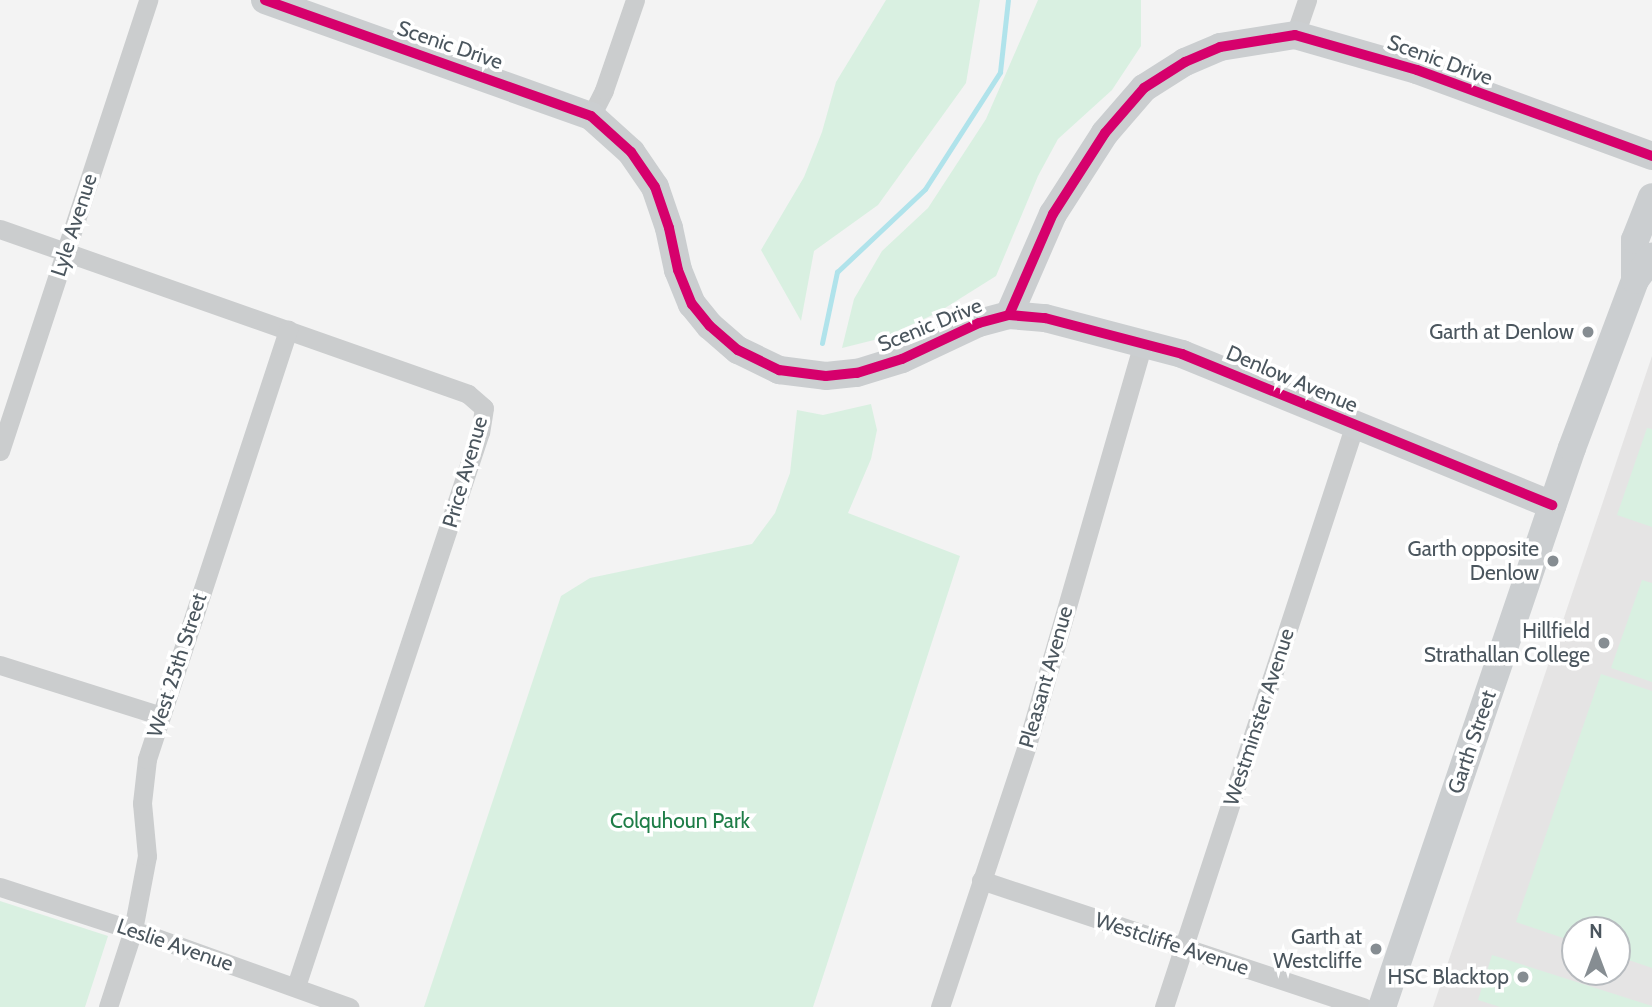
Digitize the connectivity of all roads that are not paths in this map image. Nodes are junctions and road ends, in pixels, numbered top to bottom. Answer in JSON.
{"nodes":[{"id":1,"x":148,"y":0,"type":"edge"},
{"id":2,"x":265,"y":0,"type":"edge"},
{"id":3,"x":635,"y":0,"type":"edge"},
{"id":4,"x":1307,"y":0,"type":"edge"},
{"id":5,"x":1296,"y":36,"type":"junction"},
{"id":6,"x":591,"y":116,"type":"junction"},
{"id":7,"x":1652,"y":156,"type":"edge"},
{"id":8,"x":1652,"y":197,"type":"edge"},
{"id":9,"x":0,"y":229,"type":"edge"},
{"id":10,"x":65,"y":251,"type":"junction"},
{"id":11,"x":1652,"y":257,"type":"edge"},
{"id":12,"x":1635,"y":280,"type":"junction"},
{"id":13,"x":1009,"y":314,"type":"junction"},
{"id":14,"x":288,"y":330,"type":"junction"},
{"id":15,"x":1143,"y":343,"type":"junction"},
{"id":16,"x":1354,"y":427,"type":"junction"},
{"id":17,"x":0,"y":451,"type":"edge"},
{"id":18,"x":1552,"y":505,"type":"junction"},
{"id":19,"x":0,"y":665,"type":"edge"},
{"id":20,"x":159,"y":715,"type":"junction"},
{"id":21,"x":981,"y":880,"type":"junction"},
{"id":22,"x":0,"y":887,"type":"edge"},
{"id":23,"x":133,"y":930,"type":"junction"},
{"id":24,"x":1183,"y":948,"type":"junction"},
{"id":25,"x":296,"y":986,"type":"junction"},
{"id":26,"x":108,"y":1007,"type":"edge"},
{"id":27,"x":349,"y":1007,"type":"edge"},
{"id":28,"x":940,"y":1007,"type":"edge"},
{"id":29,"x":1164,"y":1007,"type":"edge"},
{"id":30,"x":1363,"y":1007,"type":"edge"},
{"id":31,"x":1382,"y":1007,"type":"edge"}],
"edges":[{"from":1,"to":10,"type":"street","name":"Lyle Avenue"},
{"from":2,"to":6,"type":"street","name":"Scenic Drive"},
{"from":3,"to":6,"type":"street"},
{"from":4,"to":5,"type":"street"},
{"from":5,"to":7,"type":"street","name":"Scenic Drive"},
{"from":5,"to":13,"type":"street","name":"Scenic Drive"},
{"from":6,"to":13,"type":"street","name":"Scenic Drive"},
{"from":8,"to":12,"type":"street","name":"Garth Street"},
{"from":9,"to":10,"type":"street","name":"Price Avenue"},
{"from":10,"to":14,"type":"street","name":"Price Avenue"},
{"from":10,"to":17,"type":"street","name":"Lyle Avenue"},
{"from":11,"to":12,"type":"street","name":"Garth Street"},
{"from":12,"to":18,"type":"street","name":"Garth Street"},
{"from":13,"to":15,"type":"street","name":"Denlow Avenue"},
{"from":14,"to":20,"type":"street","name":"West 25th Street"},
{"from":14,"to":25,"type":"street","name":"Price Avenue"},
{"from":15,"to":16,"type":"street","name":"Denlow Avenue"},
{"from":15,"to":21,"type":"street","name":"Pleasant Avenue"},
{"from":16,"to":18,"type":"street","name":"Denlow Avenue"},
{"from":16,"to":24,"type":"street","name":"Westminster Avenue"},
{"from":18,"to":31,"type":"street","name":"Garth Street"},
{"from":19,"to":20,"type":"street"},
{"from":20,"to":23,"type":"street","name":"West 25th Street"},
{"from":21,"to":24,"type":"street","name":"Westcliffe Avenue"},
{"from":21,"to":28,"type":"street","name":"Pleasant Avenue"},
{"from":22,"to":23,"type":"street","name":"Leslie Avenue"},
{"from":23,"to":25,"type":"street","name":"Leslie Avenue"},
{"from":23,"to":26,"type":"street","name":"West 25th Street"},
{"from":24,"to":29,"type":"street","name":"Westminster Avenue"},
{"from":24,"to":30,"type":"street","name":"Westcliffe Avenue"},
{"from":25,"to":27,"type":"street","name":"Leslie Avenue"}]}
